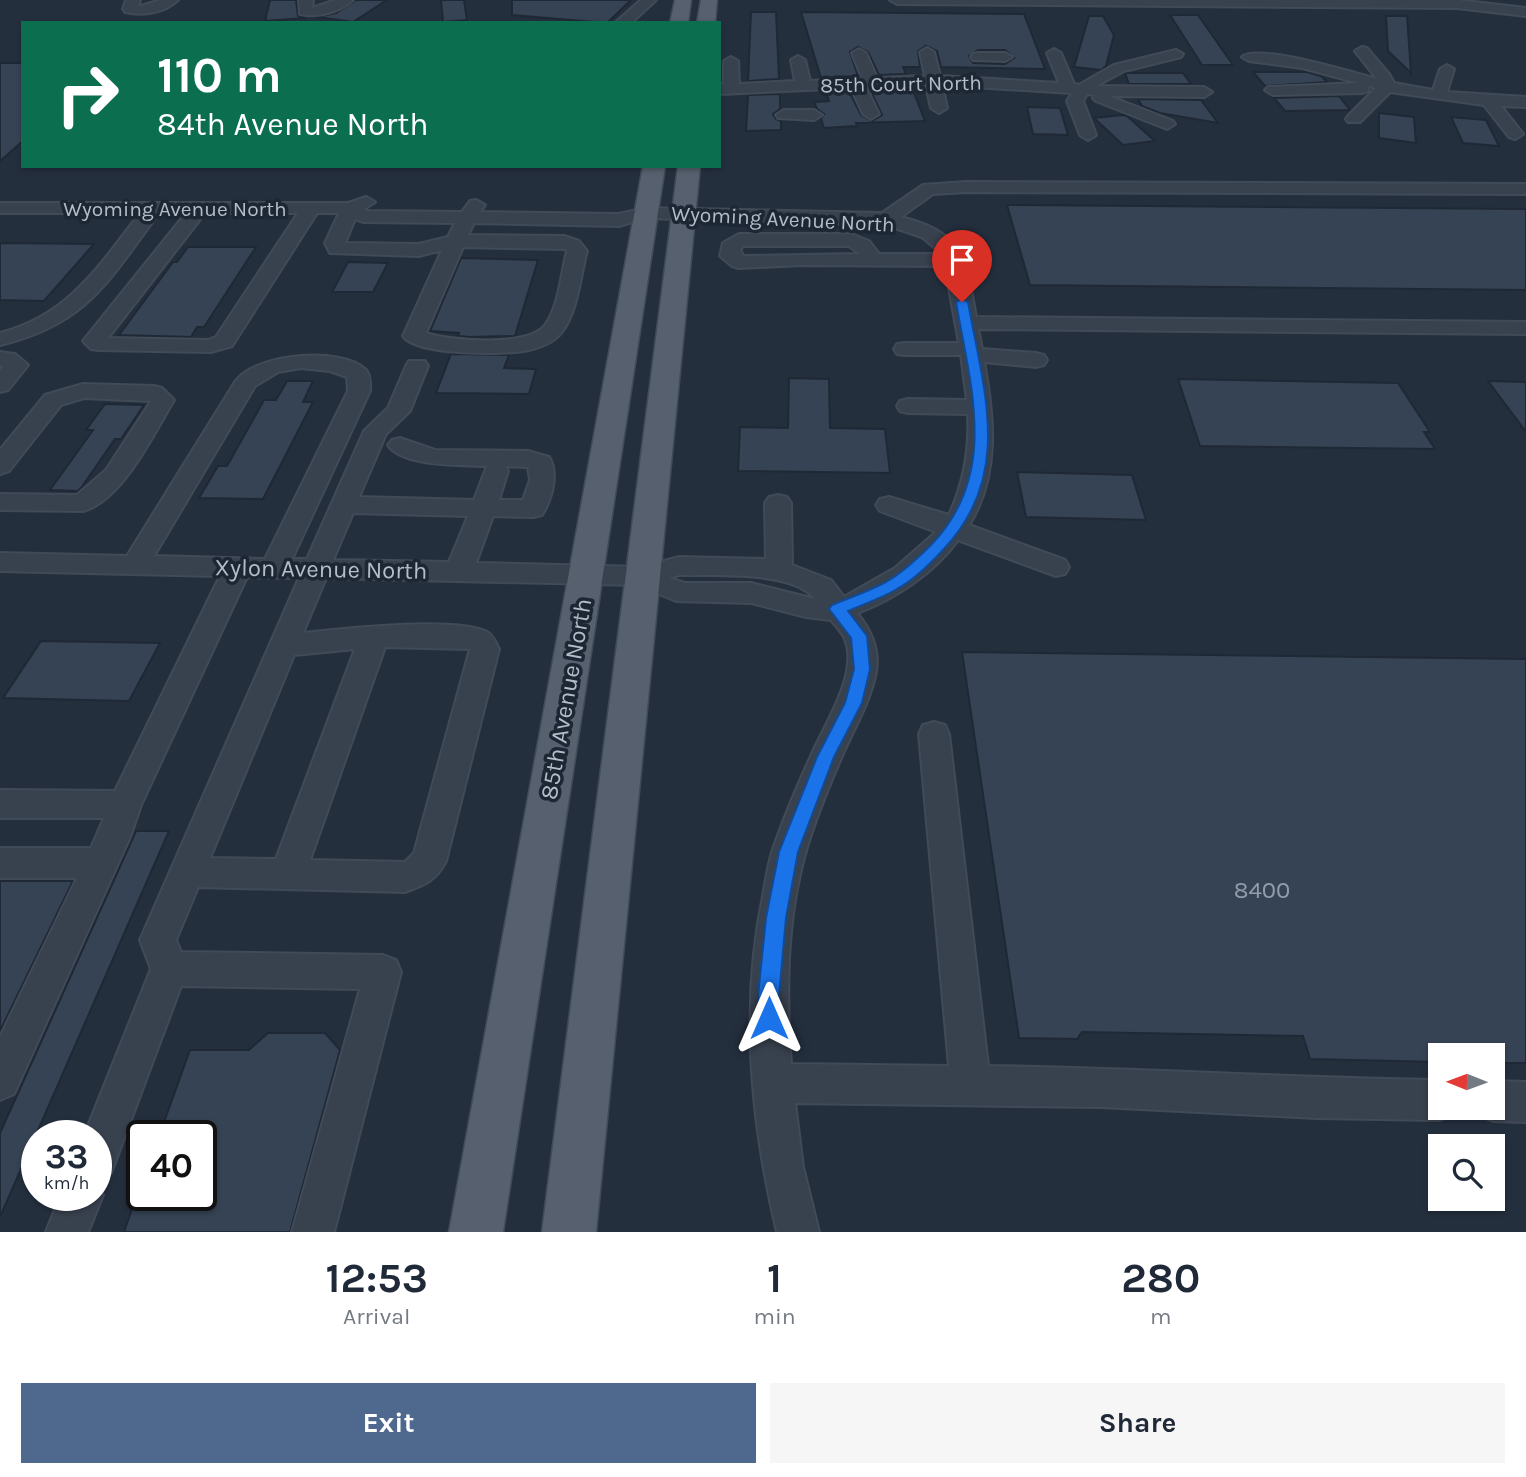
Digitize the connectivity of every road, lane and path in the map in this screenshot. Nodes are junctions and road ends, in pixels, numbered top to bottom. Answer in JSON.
{"nodes":[{"id":1,"x":133,"y":0,"type":"edge"},
{"id":2,"x":171,"y":0,"type":"edge"},
{"id":3,"x":306,"y":0,"type":"edge"},
{"id":4,"x":346,"y":0,"type":"edge"},
{"id":5,"x":649,"y":0,"type":"edge"},
{"id":6,"x":683,"y":0,"type":"edge"},
{"id":7,"x":709,"y":0,"type":"edge"},
{"id":8,"x":897,"y":0,"type":"edge"},
{"id":9,"x":1015,"y":0,"type":"edge"},
{"id":10,"x":1526,"y":12,"type":"edge"},
{"id":11,"x":624,"y":21,"type":"edge"},
{"id":12,"x":679,"y":21,"type":"edge"},
{"id":13,"x":706,"y":21,"type":"edge"},
{"id":14,"x":1362,"y":51,"type":"dead end"},
{"id":15,"x":927,"y":52,"type":"dead end"},
{"id":16,"x":859,"y":53,"type":"dead end"},
{"id":17,"x":1054,"y":53,"type":"dead end"},
{"id":18,"x":1176,"y":54,"type":"dead end"},
{"id":19,"x":991,"y":57,"type":"dead end"},
{"id":20,"x":1249,"y":57,"type":"dead end"},
{"id":21,"x":798,"y":60,"type":"dead end"},
{"id":22,"x":731,"y":61,"type":"dead end"},
{"id":23,"x":1447,"y":69,"type":"dead end"},
{"id":24,"x":933,"y":80,"type":"junction"},
{"id":25,"x":997,"y":82,"type":"junction"},
{"id":26,"x":864,"y":83,"type":"junction"},
{"id":27,"x":797,"y":86,"type":"junction"},
{"id":28,"x":1387,"y":86,"type":"junction"},
{"id":29,"x":726,"y":89,"type":"edge"},
{"id":30,"x":1075,"y":89,"type":"junction"},
{"id":31,"x":1273,"y":90,"type":"dead end"},
{"id":32,"x":1204,"y":93,"type":"dead end"},
{"id":33,"x":1439,"y":94,"type":"junction"},
{"id":34,"x":1488,"y":100,"type":"junction"},
{"id":35,"x":1526,"y":102,"type":"edge"},
{"id":36,"x":939,"y":108,"type":"dead end"},
{"id":37,"x":871,"y":114,"type":"dead end"},
{"id":38,"x":799,"y":115,"type":"dead end"},
{"id":39,"x":1354,"y":119,"type":"dead end"},
{"id":40,"x":1167,"y":124,"type":"dead end"},
{"id":41,"x":1495,"y":132,"type":"dead end"},
{"id":42,"x":1520,"y":134,"type":"edge"},
{"id":43,"x":1088,"y":135,"type":"dead end"},
{"id":44,"x":654,"y":168,"type":"edge"},
{"id":45,"x":689,"y":168,"type":"edge"},
{"id":46,"x":1526,"y":189,"type":"edge"},
{"id":47,"x":0,"y":208,"type":"edge"},
{"id":48,"x":155,"y":208,"type":"junction"},
{"id":49,"x":200,"y":208,"type":"junction"},
{"id":50,"x":311,"y":208,"type":"junction"},
{"id":51,"x":351,"y":208,"type":"junction"},
{"id":52,"x":472,"y":210,"type":"junction"},
{"id":53,"x":646,"y":213,"type":"junction"},
{"id":54,"x":683,"y":214,"type":"junction"},
{"id":55,"x":886,"y":219,"type":"junction"},
{"id":56,"x":456,"y":241,"type":"junction"},
{"id":57,"x":871,"y":260,"type":"junction"},
{"id":58,"x":954,"y":260,"type":"junction"},
{"id":59,"x":966,"y":323,"type":"junction"},
{"id":60,"x":1526,"y":328,"type":"edge"},
{"id":61,"x":0,"y":339,"type":"edge"},
{"id":62,"x":905,"y":349,"type":"dead end"},
{"id":63,"x":972,"y":352,"type":"junction"},
{"id":64,"x":0,"y":359,"type":"edge"},
{"id":65,"x":1036,"y":360,"type":"dead end"},
{"id":66,"x":417,"y":366,"type":"dead end"},
{"id":67,"x":0,"y":385,"type":"edge"},
{"id":68,"x":908,"y":406,"type":"dead end"},
{"id":69,"x":980,"y":407,"type":"junction"},
{"id":70,"x":400,"y":445,"type":"dead end"},
{"id":71,"x":0,"y":466,"type":"edge"},
{"id":72,"x":496,"y":471,"type":"dead end"},
{"id":73,"x":0,"y":502,"type":"edge"},
{"id":74,"x":778,"y":503,"type":"dead end"},
{"id":75,"x":343,"y":505,"type":"junction"},
{"id":76,"x":889,"y":505,"type":"dead end"},
{"id":77,"x":484,"y":508,"type":"junction"},
{"id":78,"x":953,"y":531,"type":"junction"},
{"id":79,"x":0,"y":562,"type":"edge"},
{"id":80,"x":135,"y":565,"type":"junction"},
{"id":81,"x":238,"y":567,"type":"junction"},
{"id":82,"x":1056,"y":567,"type":"dead end"},
{"id":83,"x":274,"y":568,"type":"junction"},
{"id":84,"x":316,"y":569,"type":"junction"},
{"id":85,"x":779,"y":571,"type":"junction"},
{"id":86,"x":459,"y":572,"type":"junction"},
{"id":87,"x":587,"y":575,"type":"junction"},
{"id":88,"x":642,"y":576,"type":"junction"},
{"id":89,"x":837,"y":609,"type":"junction"},
{"id":90,"x":374,"y":636,"type":"junction"},
{"id":91,"x":283,"y":646,"type":"junction"},
{"id":92,"x":934,"y":734,"type":"dead end"},
{"id":93,"x":0,"y":804,"type":"edge"},
{"id":94,"x":125,"y":806,"type":"junction"},
{"id":95,"x":0,"y":863,"type":"edge"},
{"id":96,"x":101,"y":863,"type":"junction"},
{"id":97,"x":187,"y":872,"type":"junction"},
{"id":98,"x":288,"y":873,"type":"junction"},
{"id":99,"x":169,"y":969,"type":"junction"},
{"id":100,"x":0,"y":1080,"type":"edge"},
{"id":101,"x":773,"y":1083,"type":"junction"},
{"id":102,"x":971,"y":1086,"type":"junction"},
{"id":103,"x":1428,"y":1100,"type":"edge"},
{"id":104,"x":1505,"y":1101,"type":"edge"},
{"id":105,"x":1526,"y":1102,"type":"edge"},
{"id":106,"x":110,"y":1120,"type":"edge"},
{"id":107,"x":76,"y":1211,"type":"edge"},
{"id":108,"x":67,"y":1232,"type":"edge"},
{"id":109,"x":313,"y":1232,"type":"edge"},
{"id":110,"x":476,"y":1232,"type":"edge"},
{"id":111,"x":569,"y":1232,"type":"edge"},
{"id":112,"x":798,"y":1232,"type":"edge"}],
"edges":[{"from":1,"to":2,"type":"street"},
{"from":3,"to":4,"type":"street"},
{"from":5,"to":11,"type":"street"},
{"from":6,"to":12,"type":"main road"},
{"from":7,"to":13,"type":"main road"},
{"from":8,"to":9,"type":"street"},
{"from":9,"to":10,"type":"street"},
{"from":14,"to":28,"type":"street"},
{"from":15,"to":24,"type":"street"},
{"from":16,"to":26,"type":"street"},
{"from":17,"to":30,"type":"street"},
{"from":18,"to":30,"type":"street"},
{"from":19,"to":25,"type":"street"},
{"from":20,"to":28,"type":"street"},
{"from":21,"to":27,"type":"street"},
{"from":22,"to":29,"type":"street"},
{"from":23,"to":33,"type":"street"},
{"from":24,"to":25,"type":"street","name":"85th Court North"},
{"from":24,"to":26,"type":"street","name":"85th Court North"},
{"from":24,"to":36,"type":"street"},
{"from":25,"to":30,"type":"street","name":"85th Court North"},
{"from":26,"to":27,"type":"street","name":"85th Court North"},
{"from":26,"to":37,"type":"street"},
{"from":27,"to":29,"type":"street","name":"85th Court North"},
{"from":27,"to":38,"type":"street"},
{"from":28,"to":31,"type":"street"},
{"from":28,"to":33,"type":"street"},
{"from":28,"to":39,"type":"street"},
{"from":30,"to":32,"type":"street"},
{"from":30,"to":40,"type":"street"},
{"from":30,"to":43,"type":"street"},
{"from":33,"to":34,"type":"street"},
{"from":34,"to":35,"type":"street"},
{"from":34,"to":42,"type":"street"},
{"from":41,"to":42,"type":"street"},
{"from":44,"to":53,"type":"main road","name":"85th Avenue North"},
{"from":45,"to":54,"type":"main road"},
{"from":46,"to":55,"type":"street"},
{"from":47,"to":48,"type":"street","name":"Wyoming Avenue North"},
{"from":48,"to":49,"type":"street","name":"Wyoming Avenue North"},
{"from":48,"to":61,"type":"street"},
{"from":49,"to":50,"type":"street","name":"Wyoming Avenue North"},
{"from":49,"to":50,"type":"street"},
{"from":50,"to":51,"type":"street","name":"Wyoming Avenue North"},
{"from":51,"to":52,"type":"street","name":"Wyoming Avenue North"},
{"from":51,"to":56,"type":"street"},
{"from":52,"to":53,"type":"street","name":"Wyoming Avenue North"},
{"from":52,"to":56,"type":"street"},
{"from":53,"to":54,"type":"street","name":"Wyoming Avenue North"},
{"from":53,"to":87,"type":"main road","name":"85th Avenue North"},
{"from":54,"to":55,"type":"street","name":"Wyoming Avenue North"},
{"from":54,"to":88,"type":"main road"},
{"from":55,"to":58,"type":"street","name":"Wyoming Avenue North"},
{"from":56,"to":56,"type":"street"},
{"from":57,"to":57,"type":"street"},
{"from":57,"to":58,"type":"street"},
{"from":58,"to":59,"type":"street"},
{"from":59,"to":60,"type":"street"},
{"from":59,"to":63,"type":"street"},
{"from":62,"to":63,"type":"street"},
{"from":63,"to":65,"type":"street"},
{"from":63,"to":69,"type":"street"},
{"from":64,"to":67,"type":"street"},
{"from":66,"to":75,"type":"street"},
{"from":68,"to":69,"type":"street"},
{"from":69,"to":78,"type":"street"},
{"from":70,"to":77,"type":"street"},
{"from":71,"to":73,"type":"street"},
{"from":72,"to":77,"type":"street"},
{"from":74,"to":85,"type":"street"},
{"from":75,"to":77,"type":"street"},
{"from":75,"to":84,"type":"street"},
{"from":76,"to":78,"type":"street"},
{"from":77,"to":86,"type":"street"},
{"from":78,"to":82,"type":"street"},
{"from":78,"to":89,"type":"street"},
{"from":79,"to":80,"type":"street","name":"Xylon Avenue North"},
{"from":80,"to":81,"type":"street","name":"Xylon Avenue North"},
{"from":80,"to":83,"type":"street"},
{"from":81,"to":83,"type":"street","name":"Xylon Avenue North"},
{"from":81,"to":94,"type":"street"},
{"from":83,"to":84,"type":"street","name":"Xylon Avenue North"},
{"from":84,"to":86,"type":"street","name":"Xylon Avenue North"},
{"from":84,"to":91,"type":"street"},
{"from":85,"to":88,"type":"street"},
{"from":85,"to":89,"type":"street"},
{"from":86,"to":87,"type":"street","name":"Xylon Avenue North"},
{"from":87,"to":88,"type":"street","name":"Xylon Avenue North"},
{"from":87,"to":110,"type":"main road","name":"85th Avenue North"},
{"from":88,"to":89,"type":"street"},
{"from":88,"to":111,"type":"main road"},
{"from":89,"to":101,"type":"street"},
{"from":90,"to":91,"type":"street"},
{"from":90,"to":98,"type":"street"},
{"from":90,"to":98,"type":"street"},
{"from":91,"to":97,"type":"street"},
{"from":92,"to":102,"type":"street"},
{"from":93,"to":94,"type":"street"},
{"from":94,"to":96,"type":"street"},
{"from":95,"to":96,"type":"street"},
{"from":96,"to":100,"type":"street"},
{"from":97,"to":98,"type":"street"},
{"from":97,"to":99,"type":"street"},
{"from":99,"to":106,"type":"street"},
{"from":99,"to":109,"type":"street"},
{"from":101,"to":102,"type":"street"},
{"from":101,"to":112,"type":"street"},
{"from":102,"to":103,"type":"street"},
{"from":104,"to":105,"type":"street"},
{"from":107,"to":108,"type":"street"}]}
